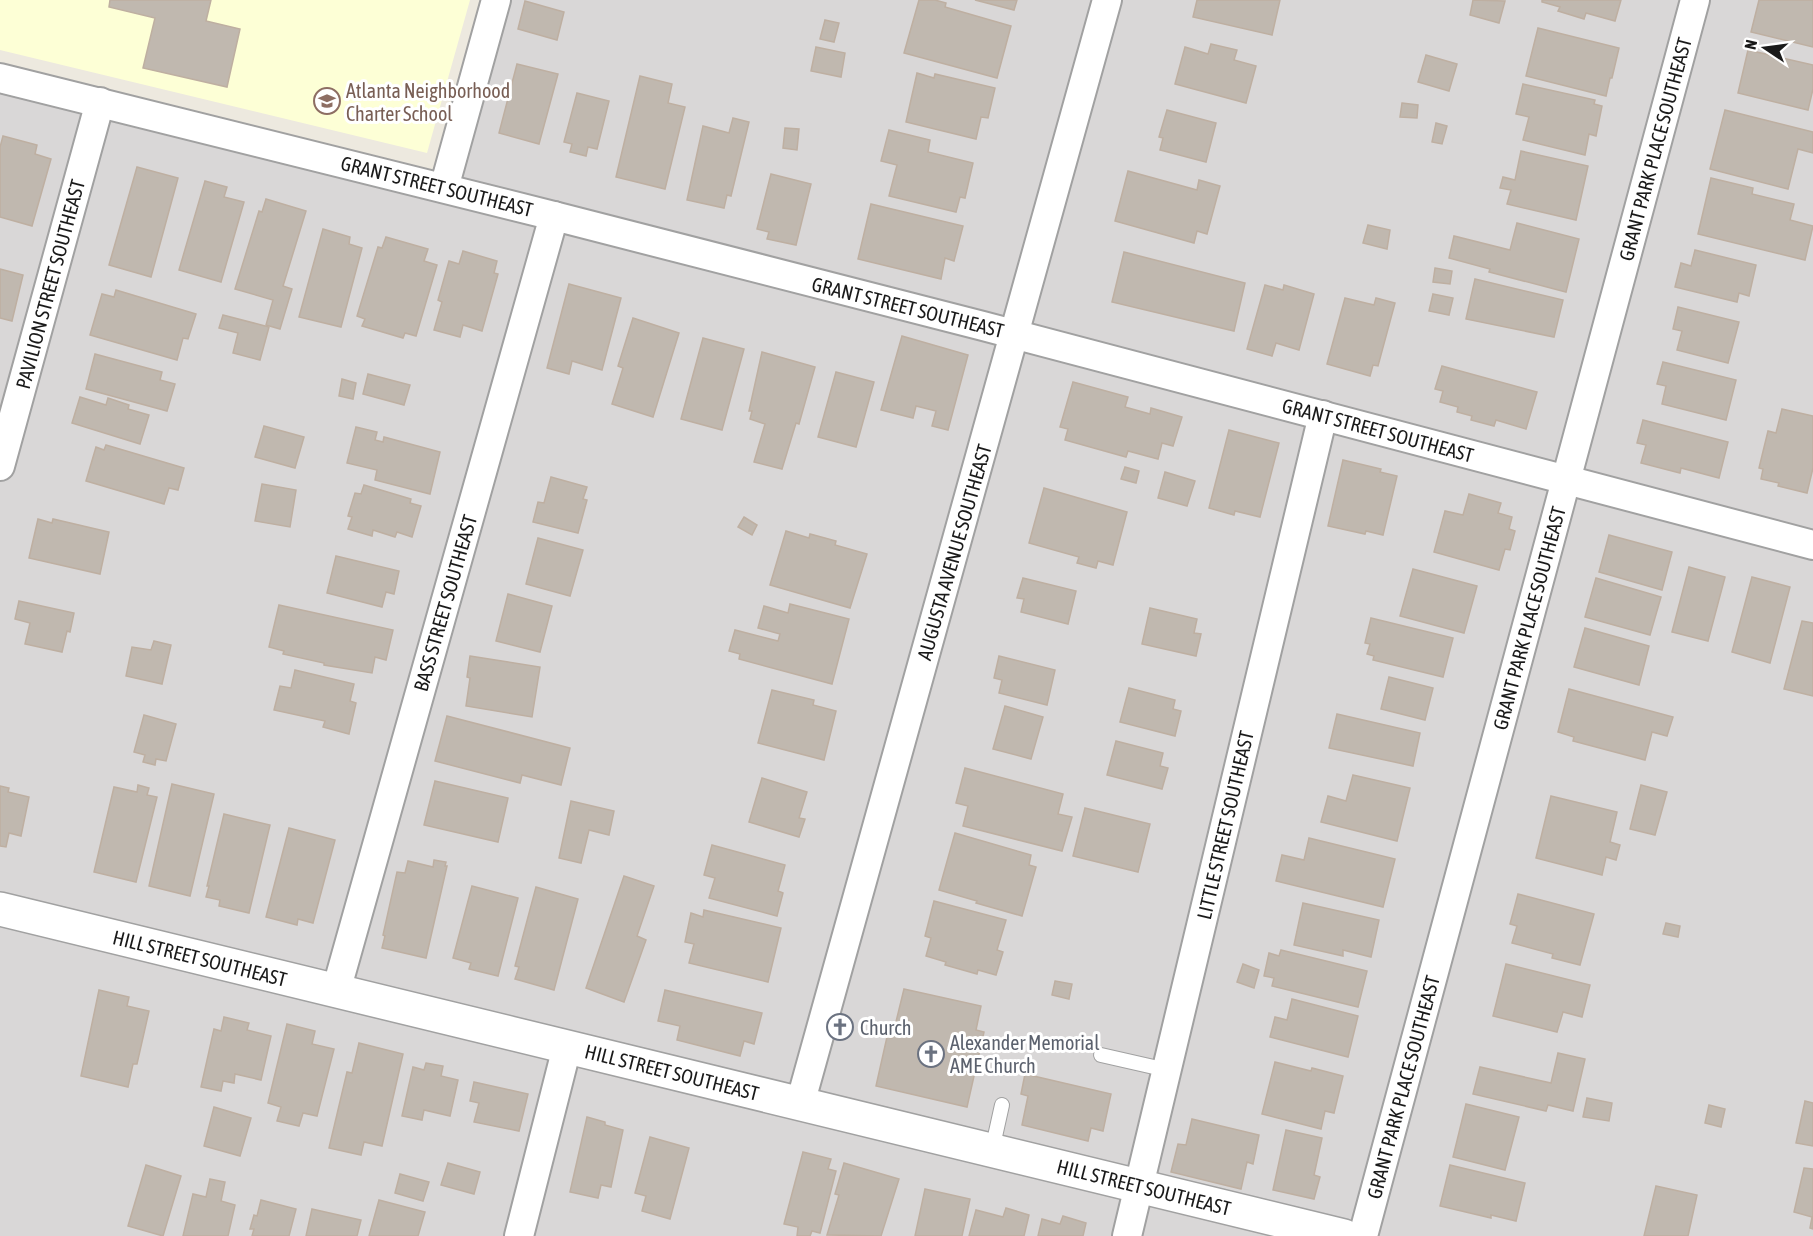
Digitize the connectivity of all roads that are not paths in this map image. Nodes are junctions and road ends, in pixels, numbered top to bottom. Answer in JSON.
{"nodes":[{"id":1,"x":496,"y":0,"type":"edge"},
{"id":2,"x":1107,"y":0,"type":"edge"},
{"id":3,"x":1695,"y":0,"type":"edge"},
{"id":4,"x":0,"y":78,"type":"edge"},
{"id":5,"x":100,"y":102,"type":"junction"},
{"id":6,"x":444,"y":188,"type":"junction"},
{"id":7,"x":554,"y":216,"type":"junction"},
{"id":8,"x":1014,"y":334,"type":"junction"},
{"id":9,"x":1323,"y":415,"type":"junction"},
{"id":10,"x":0,"y":466,"type":"edge"},
{"id":11,"x":1566,"y":480,"type":"junction"},
{"id":12,"x":1813,"y":545,"type":"edge"},
{"id":13,"x":0,"y":909,"type":"edge"},
{"id":14,"x":336,"y":991,"type":"junction"},
{"id":15,"x":567,"y":1047,"type":"junction"},
{"id":16,"x":1101,"y":1055,"type":"dead end"},
{"id":17,"x":1167,"y":1070,"type":"junction"},
{"id":18,"x":800,"y":1104,"type":"junction"},
{"id":19,"x":1002,"y":1105,"type":"dead end"},
{"id":20,"x":992,"y":1150,"type":"junction"},
{"id":21,"x":1139,"y":1186,"type":"junction"},
{"id":22,"x":519,"y":1236,"type":"edge"},
{"id":23,"x":1128,"y":1236,"type":"edge"},
{"id":24,"x":1344,"y":1236,"type":"edge"},
{"id":25,"x":1363,"y":1236,"type":"edge"}],
"edges":[{"from":1,"to":6,"type":"street"},
{"from":2,"to":8,"type":"street","name":"AUGUSTA AVENUE SOUTHEAST"},
{"from":3,"to":11,"type":"street","name":"GRANT PARK PLACE SOUTHEAST"},
{"from":4,"to":5,"type":"street","name":"GRANT STREET SOUTHEAST"},
{"from":5,"to":6,"type":"street","name":"GRANT STREET SOUTHEAST"},
{"from":5,"to":10,"type":"street","name":"PAVILION STREET SOUTHEAST"},
{"from":6,"to":7,"type":"street","name":"GRANT STREET SOUTHEAST"},
{"from":7,"to":8,"type":"street","name":"GRANT STREET SOUTHEAST"},
{"from":7,"to":14,"type":"street","name":"BASS STREET SOUTHEAST"},
{"from":8,"to":9,"type":"street","name":"GRANT STREET SOUTHEAST"},
{"from":8,"to":18,"type":"street","name":"AUGUSTA AVENUE SOUTHEAST"},
{"from":9,"to":11,"type":"street","name":"GRANT STREET SOUTHEAST"},
{"from":9,"to":17,"type":"street","name":"LITTLE STREET SOUTHEAST"},
{"from":11,"to":12,"type":"street","name":"GRANT STREET SOUTHEAST"},
{"from":11,"to":25,"type":"street","name":"GRANT PARK PLACE SOUTHEAST"},
{"from":13,"to":14,"type":"street","name":"HILL STREET SOUTHEAST"},
{"from":14,"to":15,"type":"street","name":"HILL STREET SOUTHEAST"},
{"from":15,"to":18,"type":"street","name":"HILL STREET SOUTHEAST"},
{"from":15,"to":22,"type":"street"},
{"from":16,"to":17,"type":"lane"},
{"from":17,"to":21,"type":"street","name":"LITTLE STREET SOUTHEAST"},
{"from":18,"to":20,"type":"street","name":"HILL STREET SOUTHEAST"},
{"from":19,"to":20,"type":"lane"},
{"from":20,"to":21,"type":"street","name":"HILL STREET SOUTHEAST"},
{"from":21,"to":23,"type":"street","name":"LITTLE STREET SOUTHEAST"},
{"from":21,"to":24,"type":"street","name":"HILL STREET SOUTHEAST"}]}
